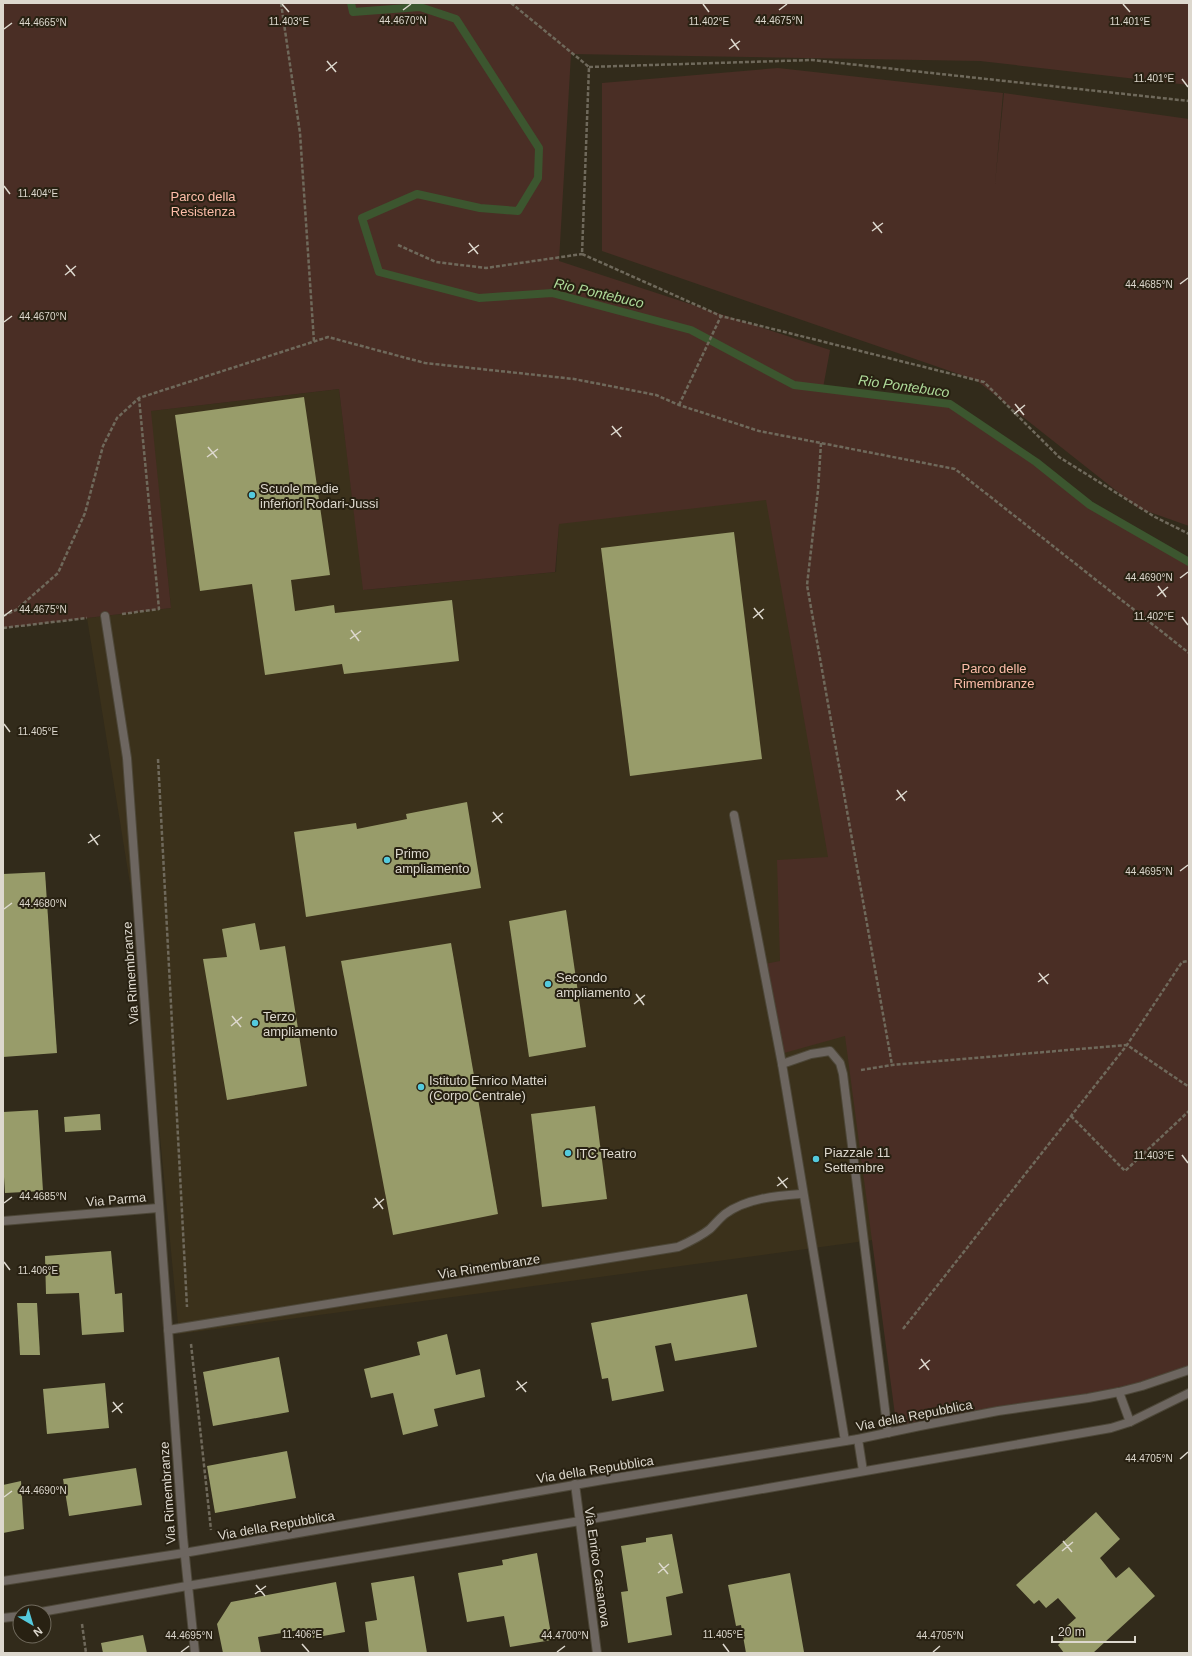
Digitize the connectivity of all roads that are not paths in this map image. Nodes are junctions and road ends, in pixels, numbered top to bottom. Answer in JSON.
{"nodes":[{"id":1,"x":105,"y":616,"type":"road end"},
{"id":2,"x":734,"y":815,"type":"dead end"},
{"id":3,"x":782,"y":1064,"type":"junction"},
{"id":4,"x":802,"y":1194,"type":"junction"},
{"id":5,"x":158,"y":1208,"type":"junction"},
{"id":6,"x":3,"y":1221,"type":"edge"},
{"id":7,"x":168,"y":1330,"type":"junction"},
{"id":8,"x":1189,"y":1370,"type":"edge"},
{"id":9,"x":1118,"y":1392,"type":"junction"},
{"id":10,"x":1189,"y":1394,"type":"edge"},
{"id":11,"x":1130,"y":1422,"type":"junction"},
{"id":12,"x":888,"y":1433,"type":"junction"},
{"id":13,"x":858,"y":1439,"type":"junction"},
{"id":14,"x":845,"y":1442,"type":"junction"},
{"id":15,"x":863,"y":1471,"type":"junction"},
{"id":16,"x":575,"y":1484,"type":"junction"},
{"id":17,"x":580,"y":1521,"type":"junction"},
{"id":18,"x":184,"y":1553,"type":"junction"},
{"id":19,"x":3,"y":1581,"type":"edge"},
{"id":20,"x":187,"y":1586,"type":"junction"},
{"id":21,"x":52,"y":1610,"type":"edge"},
{"id":22,"x":195,"y":1653,"type":"edge"},
{"id":23,"x":597,"y":1653,"type":"edge"}],
"edges":[{"from":1,"to":5,"type":"street","name":"Via Rimembranze"},
{"from":2,"to":3,"type":"street"},
{"from":3,"to":4,"type":"street"},
{"from":3,"to":12,"type":"street"},
{"from":4,"to":7,"type":"street","name":"Via Rimembranze"},
{"from":4,"to":14,"type":"street"},
{"from":5,"to":6,"type":"street","name":"Via Parma"},
{"from":5,"to":7,"type":"street","name":"Via Rimembranze"},
{"from":7,"to":18,"type":"street","name":"Via Rimembranze"},
{"from":8,"to":9,"type":"street","name":"Via della Repubblica"},
{"from":9,"to":11,"type":"street"},
{"from":9,"to":12,"type":"street","name":"Via della Repubblica"},
{"from":10,"to":11,"type":"street"},
{"from":11,"to":15,"type":"street"},
{"from":12,"to":13,"type":"street","name":"Via della Repubblica"},
{"from":13,"to":14,"type":"street","name":"Via della Repubblica"},
{"from":13,"to":15,"type":"street"},
{"from":14,"to":16,"type":"street","name":"Via della Repubblica"},
{"from":15,"to":17,"type":"street"},
{"from":16,"to":17,"type":"street","name":"Via Enrico Casanova"},
{"from":16,"to":18,"type":"street","name":"Via della Repubblica"},
{"from":17,"to":20,"type":"street"},
{"from":17,"to":23,"type":"street","name":"Via Enrico Casanova"},
{"from":18,"to":19,"type":"street","name":"Via della Repubblica"},
{"from":18,"to":20,"type":"street","name":"Via Rimembranze"},
{"from":20,"to":21,"type":"street"},
{"from":20,"to":22,"type":"street","name":"Via Rimembranze"}]}
